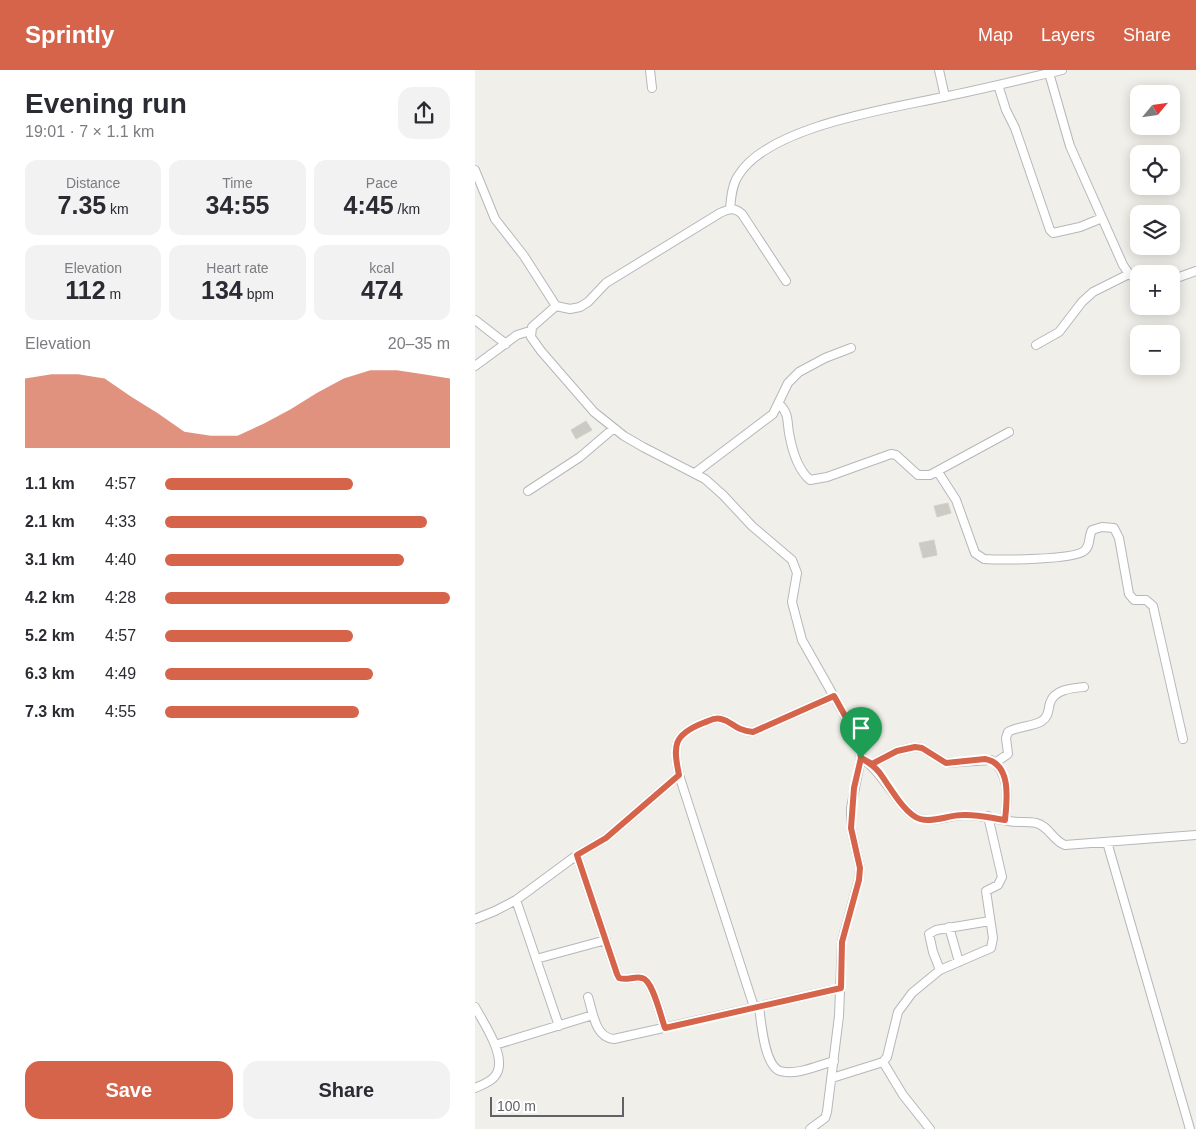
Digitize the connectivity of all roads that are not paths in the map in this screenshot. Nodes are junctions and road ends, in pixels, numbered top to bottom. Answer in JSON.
{"nodes":[{"id":1,"x":650,"y":70,"type":"edge"},
{"id":2,"x":939,"y":70,"type":"edge"},
{"id":3,"x":1062,"y":70,"type":"edge"},
{"id":4,"x":1049,"y":73,"type":"junction"},
{"id":5,"x":998,"y":85,"type":"junction"},
{"id":6,"x":652,"y":88,"type":"dead end"},
{"id":7,"x":945,"y":97,"type":"junction"},
{"id":8,"x":475,"y":170,"type":"edge"},
{"id":9,"x":731,"y":209,"type":"junction"},
{"id":10,"x":1102,"y":218,"type":"junction"},
{"id":11,"x":1196,"y":272,"type":"edge"},
{"id":12,"x":1129,"y":274,"type":"joint"},
{"id":13,"x":1180,"y":277,"type":"edge"},
{"id":14,"x":786,"y":281,"type":"dead end"},
{"id":15,"x":556,"y":306,"type":"junction"},
{"id":16,"x":475,"y":320,"type":"edge"},
{"id":17,"x":530,"y":331,"type":"junction"},
{"id":18,"x":506,"y":344,"type":"junction"},
{"id":19,"x":1035,"y":344,"type":"dead end"},
{"id":20,"x":851,"y":348,"type":"dead end"},
{"id":21,"x":475,"y":366,"type":"edge"},
{"id":22,"x":779,"y":404,"type":"junction"},
{"id":23,"x":614,"y":428,"type":"junction"},
{"id":24,"x":1009,"y":432,"type":"dead end"},
{"id":25,"x":938,"y":472,"type":"junction"},
{"id":26,"x":695,"y":473,"type":"junction"},
{"id":27,"x":528,"y":491,"type":"dead end"},
{"id":28,"x":1084,"y":687,"type":"dead end"},
{"id":29,"x":834,"y":696,"type":"junction"},
{"id":30,"x":1183,"y":739,"type":"dead end"},
{"id":31,"x":861,"y":758,"type":"junction"},
{"id":32,"x":995,"y":763,"type":"junction"},
{"id":33,"x":872,"y":764,"type":"junction"},
{"id":34,"x":679,"y":775,"type":"junction"},
{"id":35,"x":987,"y":816,"type":"junction"},
{"id":36,"x":1005,"y":820,"type":"junction"},
{"id":37,"x":1196,"y":835,"type":"edge"},
{"id":38,"x":1107,"y":842,"type":"junction"},
{"id":39,"x":577,"y":855,"type":"junction"},
{"id":40,"x":516,"y":900,"type":"junction"},
{"id":41,"x":475,"y":919,"type":"edge"},
{"id":42,"x":990,"y":921,"type":"junction"},
{"id":43,"x":949,"y":928,"type":"junction"},
{"id":44,"x":606,"y":940,"type":"junction"},
{"id":45,"x":536,"y":959,"type":"junction"},
{"id":46,"x":959,"y":962,"type":"junction"},
{"id":47,"x":940,"y":970,"type":"junction"},
{"id":48,"x":841,"y":988,"type":"junction"},
{"id":49,"x":588,"y":996,"type":"dead end"},
{"id":50,"x":475,"y":1006,"type":"edge"},
{"id":51,"x":756,"y":1006,"type":"junction"},
{"id":52,"x":593,"y":1016,"type":"junction"},
{"id":53,"x":559,"y":1026,"type":"junction"},
{"id":54,"x":665,"y":1028,"type":"junction"},
{"id":55,"x":495,"y":1045,"type":"junction"},
{"id":56,"x":834,"y":1060,"type":"junction"},
{"id":57,"x":883,"y":1062,"type":"junction"},
{"id":58,"x":832,"y":1078,"type":"junction"},
{"id":59,"x":475,"y":1088,"type":"edge"},
{"id":60,"x":810,"y":1129,"type":"edge"},
{"id":61,"x":930,"y":1129,"type":"edge"},
{"id":62,"x":1190,"y":1129,"type":"edge"}],
"edges":[{"from":1,"to":6,"type":"street"},
{"from":2,"to":7,"type":"street"},
{"from":3,"to":4,"type":"street"},
{"from":4,"to":5,"type":"street"},
{"from":4,"to":10,"type":"street"},
{"from":5,"to":7,"type":"street"},
{"from":5,"to":10,"type":"street"},
{"from":7,"to":9,"type":"street"},
{"from":8,"to":15,"type":"street"},
{"from":9,"to":14,"type":"street"},
{"from":9,"to":15,"type":"street"},
{"from":10,"to":12,"type":"street"},
{"from":11,"to":13,"type":"street"},
{"from":12,"to":19,"type":"street"},
{"from":15,"to":17,"type":"street"},
{"from":16,"to":18,"type":"street"},
{"from":17,"to":18,"type":"street"},
{"from":17,"to":23,"type":"street"},
{"from":18,"to":21,"type":"street"},
{"from":20,"to":22,"type":"street"},
{"from":22,"to":25,"type":"street"},
{"from":22,"to":26,"type":"street"},
{"from":23,"to":26,"type":"street"},
{"from":23,"to":27,"type":"street"},
{"from":24,"to":25,"type":"street"},
{"from":25,"to":30,"type":"street"},
{"from":26,"to":29,"type":"street"},
{"from":28,"to":32,"type":"street"},
{"from":29,"to":31,"type":"street"},
{"from":29,"to":34,"type":"street"},
{"from":31,"to":33,"type":"street"},
{"from":31,"to":48,"type":"street"},
{"from":32,"to":33,"type":"street"},
{"from":32,"to":36,"type":"street"},
{"from":33,"to":35,"type":"street"},
{"from":34,"to":39,"type":"street"},
{"from":34,"to":51,"type":"street"},
{"from":35,"to":36,"type":"street"},
{"from":35,"to":42,"type":"street"},
{"from":36,"to":38,"type":"street"},
{"from":37,"to":38,"type":"street"},
{"from":38,"to":62,"type":"street"},
{"from":39,"to":40,"type":"street"},
{"from":39,"to":44,"type":"street"},
{"from":40,"to":41,"type":"street"},
{"from":40,"to":45,"type":"street"},
{"from":42,"to":43,"type":"street"},
{"from":42,"to":46,"type":"street"},
{"from":43,"to":46,"type":"street"},
{"from":43,"to":47,"type":"street"},
{"from":44,"to":45,"type":"street"},
{"from":44,"to":54,"type":"street"},
{"from":45,"to":53,"type":"street"},
{"from":46,"to":47,"type":"street"},
{"from":47,"to":57,"type":"street"},
{"from":48,"to":51,"type":"street"},
{"from":48,"to":56,"type":"street"},
{"from":49,"to":52,"type":"street"},
{"from":50,"to":55,"type":"street"},
{"from":51,"to":54,"type":"street"},
{"from":51,"to":56,"type":"street"},
{"from":52,"to":53,"type":"street"},
{"from":52,"to":54,"type":"street"},
{"from":53,"to":55,"type":"street"},
{"from":55,"to":59,"type":"street"},
{"from":56,"to":58,"type":"street"},
{"from":57,"to":58,"type":"street"},
{"from":57,"to":61,"type":"street"},
{"from":58,"to":60,"type":"street"}]}
